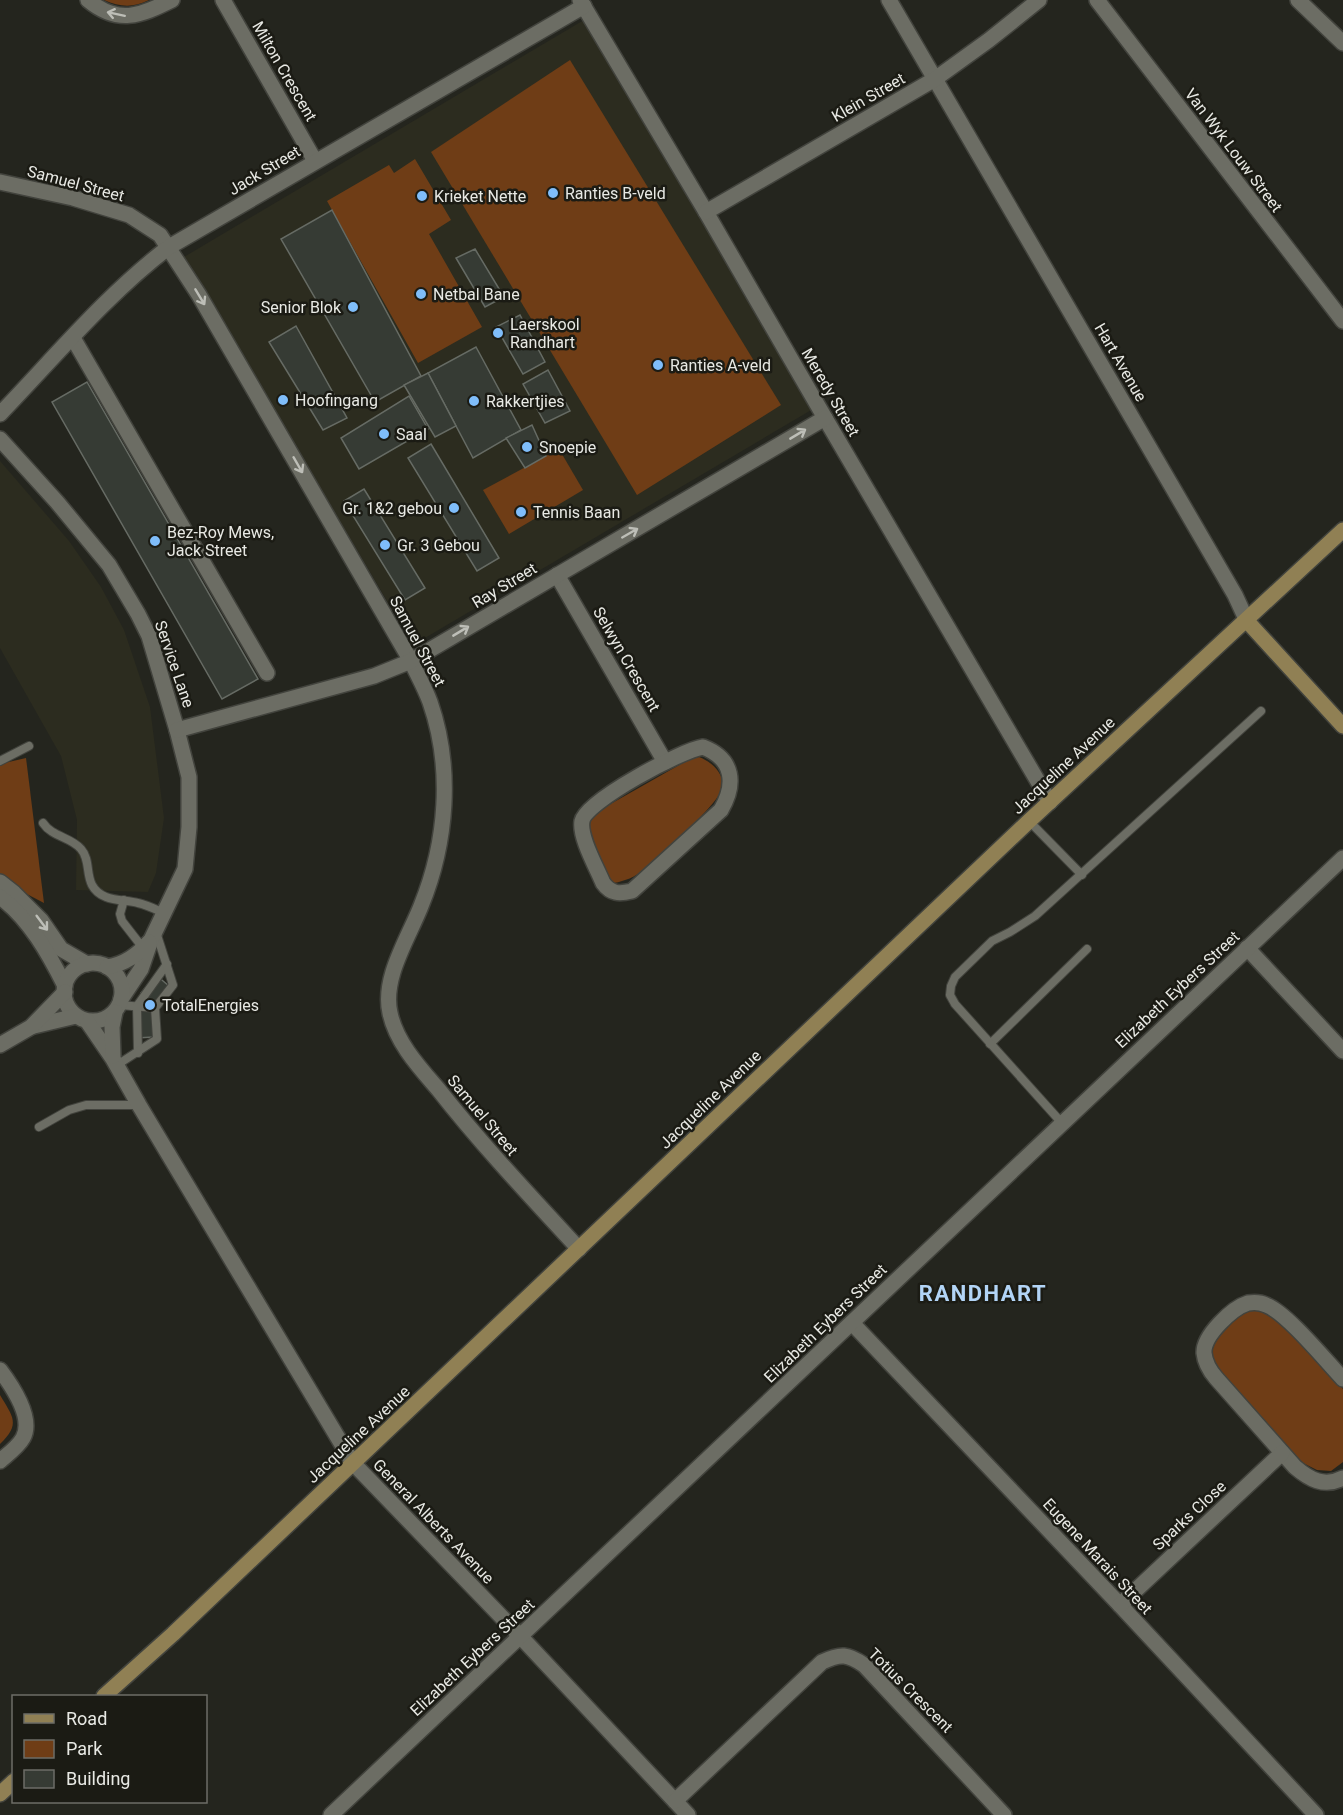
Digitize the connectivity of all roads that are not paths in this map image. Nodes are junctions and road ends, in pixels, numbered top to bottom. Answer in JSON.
{"nodes":[{"id":1,"x":88,"y":0,"type":"edge"},
{"id":2,"x":172,"y":0,"type":"edge"},
{"id":3,"x":223,"y":0,"type":"edge"},
{"id":4,"x":889,"y":0,"type":"edge"},
{"id":5,"x":1039,"y":0,"type":"edge"},
{"id":6,"x":1097,"y":0,"type":"edge"},
{"id":7,"x":1298,"y":0,"type":"edge"},
{"id":8,"x":582,"y":3,"type":"edge"},
{"id":9,"x":1343,"y":43,"type":"edge"},
{"id":10,"x":935,"y":79,"type":"junction"},
{"id":11,"x":315,"y":161,"type":"junction"},
{"id":12,"x":0,"y":182,"type":"edge"},
{"id":13,"x":706,"y":212,"type":"junction"},
{"id":14,"x":169,"y":247,"type":"junction"},
{"id":15,"x":1343,"y":321,"type":"edge"},
{"id":16,"x":73,"y":338,"type":"junction"},
{"id":17,"x":0,"y":414,"type":"edge"},
{"id":18,"x":825,"y":418,"type":"junction"},
{"id":19,"x":0,"y":439,"type":"edge"},
{"id":20,"x":1343,"y":530,"type":"edge"},
{"id":21,"x":557,"y":575,"type":"junction"},
{"id":22,"x":1247,"y":621,"type":"junction"},
{"id":23,"x":411,"y":661,"type":"junction"},
{"id":24,"x":267,"y":673,"type":"dead end"},
{"id":25,"x":1261,"y":711,"type":"dead end"},
{"id":26,"x":1343,"y":726,"type":"edge"},
{"id":27,"x":177,"y":730,"type":"junction"},
{"id":28,"x":29,"y":746,"type":"dead end"},
{"id":29,"x":0,"y":761,"type":"edge"},
{"id":30,"x":665,"y":762,"type":"junction"},
{"id":31,"x":1050,"y":802,"type":"junction"},
{"id":32,"x":1029,"y":821,"type":"junction"},
{"id":33,"x":43,"y":823,"type":"dead end"},
{"id":34,"x":1343,"y":858,"type":"edge"},
{"id":35,"x":1082,"y":875,"type":"junction"},
{"id":36,"x":0,"y":882,"type":"edge"},
{"id":37,"x":0,"y":897,"type":"edge"},
{"id":38,"x":124,"y":900,"type":"junction"},
{"id":39,"x":164,"y":913,"type":"junction"},
{"id":40,"x":150,"y":940,"type":"junction"},
{"id":41,"x":1247,"y":948,"type":"junction"},
{"id":42,"x":1087,"y":949,"type":"dead end"},
{"id":43,"x":87,"y":964,"type":"junction"},
{"id":44,"x":167,"y":964,"type":"junction"},
{"id":45,"x":107,"y":967,"type":"junction"},
{"id":46,"x":65,"y":989,"type":"junction"},
{"id":47,"x":119,"y":1005,"type":"junction"},
{"id":48,"x":137,"y":1006,"type":"junction"},
{"id":49,"x":155,"y":1008,"type":"junction"},
{"id":50,"x":81,"y":1018,"type":"junction"},
{"id":51,"x":32,"y":1027,"type":"junction"},
{"id":52,"x":990,"y":1044,"type":"junction"},
{"id":53,"x":0,"y":1046,"type":"edge"},
{"id":54,"x":1343,"y":1051,"type":"edge"},
{"id":55,"x":138,"y":1053,"type":"junction"},
{"id":56,"x":115,"y":1062,"type":"junction"},
{"id":57,"x":139,"y":1105,"type":"junction"},
{"id":58,"x":1061,"y":1122,"type":"junction"},
{"id":59,"x":39,"y":1127,"type":"dead end"},
{"id":60,"x":579,"y":1249,"type":"junction"},
{"id":61,"x":852,"y":1323,"type":"junction"},
{"id":62,"x":0,"y":1370,"type":"edge"},
{"id":63,"x":1343,"y":1379,"type":"edge"},
{"id":64,"x":1282,"y":1453,"type":"junction"},
{"id":65,"x":0,"y":1461,"type":"edge"},
{"id":66,"x":353,"y":1463,"type":"junction"},
{"id":67,"x":1343,"y":1478,"type":"edge"},
{"id":68,"x":1120,"y":1605,"type":"junction"},
{"id":69,"x":520,"y":1636,"type":"junction"},
{"id":70,"x":105,"y":1695,"type":"edge"},
{"id":71,"x":12,"y":1783,"type":"edge"},
{"id":72,"x":0,"y":1794,"type":"edge"},
{"id":73,"x":675,"y":1801,"type":"junction"},
{"id":74,"x":331,"y":1815,"type":"edge"},
{"id":75,"x":688,"y":1815,"type":"edge"},
{"id":76,"x":1004,"y":1815,"type":"edge"},
{"id":77,"x":1316,"y":1815,"type":"edge"}],
"edges":[{"from":2,"to":1,"type":"street","one_way":true},
{"from":3,"to":11,"type":"street","name":"Milton Crescent"},
{"from":4,"to":10,"type":"street","name":"Hart Avenue"},
{"from":5,"to":10,"type":"street","name":"Klein Street"},
{"from":6,"to":15,"type":"street","name":"Van Wyk Louw Street"},
{"from":7,"to":9,"type":"street"},
{"from":8,"to":11,"type":"street","name":"Jack Street"},
{"from":8,"to":13,"type":"street","name":"Meredy Street"},
{"from":10,"to":13,"type":"street","name":"Klein Street"},
{"from":10,"to":22,"type":"street","name":"Hart Avenue"},
{"from":11,"to":14,"type":"street","name":"Jack Street"},
{"from":12,"to":14,"type":"street","name":"Samuel Street"},
{"from":13,"to":18,"type":"street","name":"Meredy Street"},
{"from":14,"to":16,"type":"street","name":"Jack Street"},
{"from":14,"to":23,"type":"street","name":"Samuel Street","one_way":true},
{"from":16,"to":17,"type":"street","name":"Jack Street"},
{"from":16,"to":24,"type":"street"},
{"from":21,"to":18,"type":"street","name":"Ray Street","one_way":true},
{"from":18,"to":31,"type":"street","name":"Meredy Street"},
{"from":19,"to":27,"type":"street","name":"Service Lane"},
{"from":20,"to":22,"type":"street","name":"Jacqueline Avenue"},
{"from":23,"to":21,"type":"street","name":"Ray Street","one_way":true},
{"from":21,"to":30,"type":"street","name":"Selwyn Crescent"},
{"from":22,"to":26,"type":"street","name":"Hart Avenue"},
{"from":22,"to":31,"type":"street","name":"Jacqueline Avenue"},
{"from":23,"to":27,"type":"street","name":"Ray Street"},
{"from":23,"to":60,"type":"street","name":"Samuel Street"},
{"from":25,"to":35,"type":"lane"},
{"from":27,"to":39,"type":"street","name":"Service Lane"},
{"from":28,"to":29,"type":"lane"},
{"from":30,"to":30,"type":"street"},
{"from":31,"to":32,"type":"street","name":"Jacqueline Avenue"},
{"from":32,"to":35,"type":"lane"},
{"from":32,"to":60,"type":"street","name":"Jacqueline Avenue"},
{"from":33,"to":38,"type":"lane"},
{"from":34,"to":41,"type":"street","name":"Elizabeth Eybers Street"},
{"from":35,"to":52,"type":"lane"},
{"from":36,"to":43,"type":"street","one_way":true},
{"from":37,"to":46,"type":"street"},
{"from":38,"to":39,"type":"lane"},
{"from":38,"to":40,"type":"lane"},
{"from":39,"to":40,"type":"street","name":"Service Lane"},
{"from":40,"to":44,"type":"lane"},
{"from":40,"to":45,"type":"street"},
{"from":40,"to":47,"type":"street","name":"Service Lane"},
{"from":41,"to":54,"type":"street"},
{"from":41,"to":58,"type":"street","name":"Elizabeth Eybers Street"},
{"from":42,"to":52,"type":"lane"},
{"from":43,"to":45,"type":"street"},
{"from":43,"to":46,"type":"street"},
{"from":44,"to":48,"type":"lane"},
{"from":44,"to":49,"type":"lane"},
{"from":45,"to":47,"type":"street"},
{"from":46,"to":50,"type":"street"},
{"from":46,"to":51,"type":"street"},
{"from":47,"to":48,"type":"lane"},
{"from":47,"to":50,"type":"street"},
{"from":47,"to":56,"type":"street"},
{"from":48,"to":49,"type":"lane"},
{"from":48,"to":55,"type":"lane"},
{"from":49,"to":55,"type":"lane"},
{"from":50,"to":51,"type":"street"},
{"from":50,"to":56,"type":"street","name":"General Alberts Avenue"},
{"from":51,"to":53,"type":"street"},
{"from":52,"to":58,"type":"lane"},
{"from":55,"to":56,"type":"lane"},
{"from":56,"to":57,"type":"street","name":"General Alberts Avenue"},
{"from":57,"to":59,"type":"lane"},
{"from":57,"to":66,"type":"street","name":"General Alberts Avenue"},
{"from":58,"to":61,"type":"street","name":"Elizabeth Eybers Street"},
{"from":60,"to":66,"type":"street","name":"Jacqueline Avenue"},
{"from":61,"to":68,"type":"street","name":"Eugene Marais Street"},
{"from":61,"to":69,"type":"street","name":"Elizabeth Eybers Street"},
{"from":62,"to":65,"type":"street"},
{"from":63,"to":64,"type":"street"},
{"from":64,"to":67,"type":"street"},
{"from":64,"to":68,"type":"street","name":"Sparks Close"},
{"from":66,"to":69,"type":"street","name":"General Alberts Avenue"},
{"from":66,"to":70,"type":"street","name":"Jacqueline Avenue"},
{"from":68,"to":77,"type":"street","name":"Eugene Marais Street"},
{"from":69,"to":73,"type":"street","name":"General Alberts Avenue"},
{"from":69,"to":74,"type":"street","name":"Elizabeth Eybers Street"},
{"from":71,"to":72,"type":"street"},
{"from":73,"to":75,"type":"street","name":"General Alberts Avenue"},
{"from":73,"to":76,"type":"street","name":"Totius Crescent"}]}
